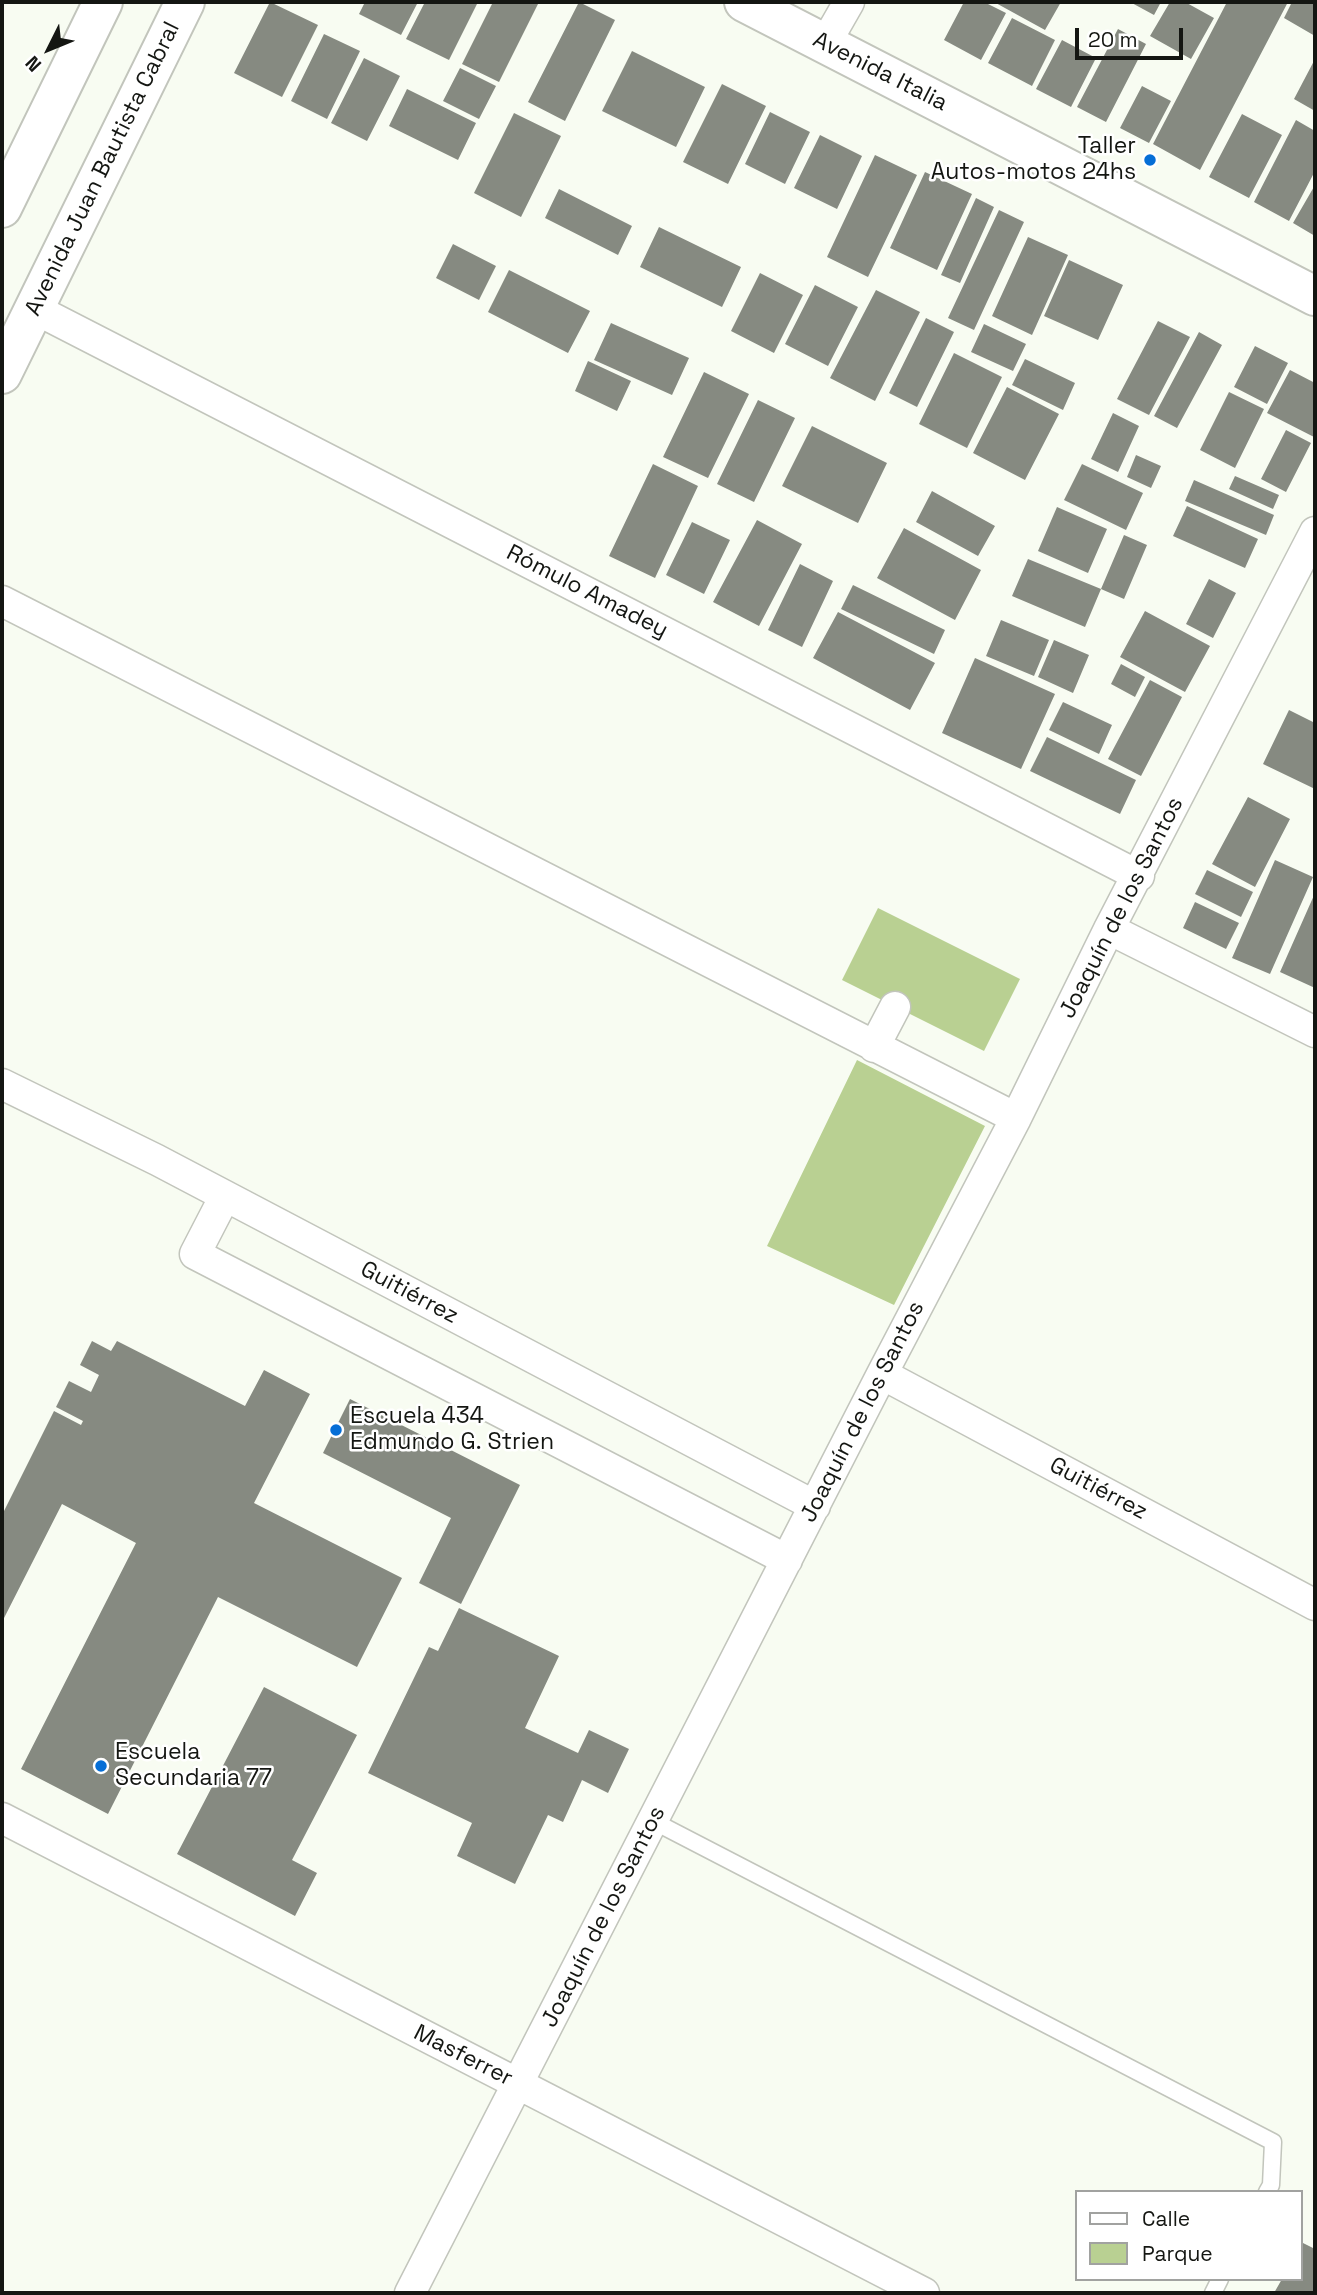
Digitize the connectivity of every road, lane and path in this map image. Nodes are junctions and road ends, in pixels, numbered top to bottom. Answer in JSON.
{"nodes":[{"id":1,"x":103,"y":2,"type":"edge"},
{"id":2,"x":186,"y":2,"type":"edge"},
{"id":3,"x":744,"y":2,"type":"edge"},
{"id":4,"x":849,"y":2,"type":"edge"},
{"id":5,"x":825,"y":44,"type":"junction"},
{"id":6,"x":2,"y":208,"type":"edge"},
{"id":7,"x":1315,"y":296,"type":"edge"},
{"id":8,"x":35,"y":309,"type":"junction"},
{"id":9,"x":2,"y":374,"type":"edge"},
{"id":10,"x":1315,"y":532,"type":"edge"},
{"id":11,"x":2,"y":601,"type":"edge"},
{"id":12,"x":1139,"y":876,"type":"junction"},
{"id":13,"x":1109,"y":929,"type":"junction"},
{"id":14,"x":895,"y":1007,"type":"dead end"},
{"id":15,"x":1315,"y":1032,"type":"edge"},
{"id":16,"x":874,"y":1047,"type":"junction"},
{"id":17,"x":2,"y":1084,"type":"edge"},
{"id":18,"x":1016,"y":1118,"type":"junction"},
{"id":19,"x":225,"y":1196,"type":"junction"},
{"id":20,"x":881,"y":1374,"type":"junction"},
{"id":21,"x":815,"y":1506,"type":"junction"},
{"id":22,"x":787,"y":1560,"type":"junction"},
{"id":23,"x":1315,"y":1605,"type":"edge"},
{"id":24,"x":2,"y":1819,"type":"edge"},
{"id":25,"x":653,"y":1821,"type":"junction"},
{"id":26,"x":517,"y":2084,"type":"junction"},
{"id":27,"x":1268,"y":2190,"type":"edge"},
{"id":28,"x":410,"y":2293,"type":"edge"},
{"id":29,"x":924,"y":2293,"type":"edge"}],
"edges":[{"from":1,"to":6,"type":"main road"},
{"from":2,"to":8,"type":"main road","name":"Avenida Juan Bautista Cabral"},
{"from":3,"to":5,"type":"main road","name":"Avenida Italia"},
{"from":4,"to":5,"type":"street"},
{"from":5,"to":7,"type":"main road","name":"Avenida Italia"},
{"from":8,"to":9,"type":"main road","name":"Avenida Juan Bautista Cabral"},
{"from":8,"to":12,"type":"street","name":"Rómulo Amadey"},
{"from":10,"to":12,"type":"street","name":"Joaquín de los Santos"},
{"from":11,"to":16,"type":"street"},
{"from":12,"to":13,"type":"street","name":"Joaquín de los Santos"},
{"from":13,"to":15,"type":"street"},
{"from":13,"to":18,"type":"street","name":"Joaquín de los Santos"},
{"from":14,"to":16,"type":"street"},
{"from":16,"to":18,"type":"street"},
{"from":17,"to":19,"type":"street","name":"Guitiérrez"},
{"from":18,"to":20,"type":"street","name":"Joaquín de los Santos"},
{"from":19,"to":21,"type":"street","name":"Guitiérrez"},
{"from":19,"to":22,"type":"street"},
{"from":20,"to":21,"type":"street","name":"Joaquín de los Santos"},
{"from":20,"to":23,"type":"street","name":"Guitiérrez"},
{"from":21,"to":22,"type":"street","name":"Joaquín de los Santos"},
{"from":22,"to":25,"type":"street","name":"Joaquín de los Santos"},
{"from":24,"to":26,"type":"street","name":"Masferrer"},
{"from":25,"to":26,"type":"street","name":"Joaquín de los Santos"},
{"from":25,"to":27,"type":"lane"},
{"from":26,"to":28,"type":"street","name":"Joaquín de los Santos"},
{"from":26,"to":29,"type":"street","name":"Masferrer"}]}
